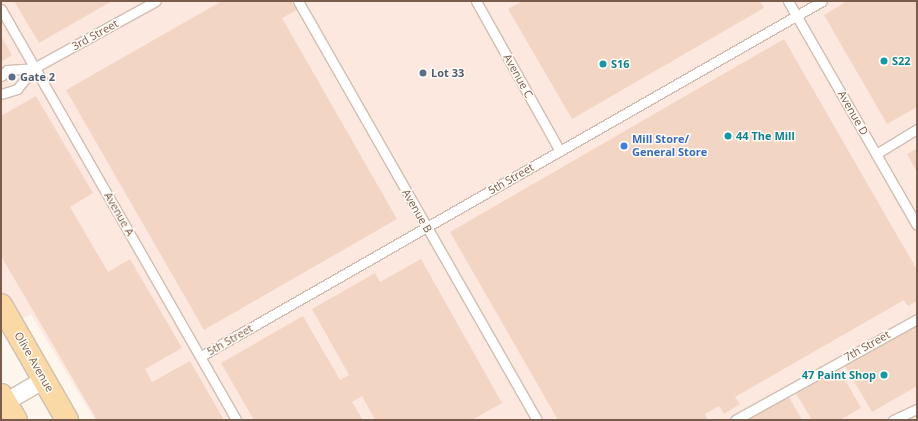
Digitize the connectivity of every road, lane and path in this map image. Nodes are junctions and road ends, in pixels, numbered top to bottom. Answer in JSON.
{"nodes":[{"id":1,"x":156,"y":1,"type":"edge"},
{"id":2,"x":298,"y":1,"type":"edge"},
{"id":3,"x":476,"y":1,"type":"edge"},
{"id":4,"x":788,"y":1,"type":"edge"},
{"id":5,"x":822,"y":1,"type":"edge"},
{"id":6,"x":1,"y":10,"type":"edge"},
{"id":7,"x":797,"y":16,"type":"junction"},
{"id":8,"x":34,"y":68,"type":"junction"},
{"id":9,"x":1,"y":76,"type":"edge"},
{"id":10,"x":1,"y":94,"type":"edge"},
{"id":11,"x":917,"y":129,"type":"edge"},
{"id":12,"x":560,"y":151,"type":"junction"},
{"id":13,"x":876,"y":154,"type":"junction"},
{"id":14,"x":917,"y":225,"type":"edge"},
{"id":15,"x":427,"y":227,"type":"junction"},
{"id":16,"x":1,"y":305,"type":"edge"},
{"id":17,"x":917,"y":319,"type":"edge"},
{"id":18,"x":201,"y":356,"type":"junction"},
{"id":19,"x":44,"y":379,"type":"junction"},
{"id":20,"x":6,"y":405,"type":"edge"},
{"id":21,"x":917,"y":409,"type":"edge"},
{"id":22,"x":67,"y":420,"type":"edge"},
{"id":23,"x":236,"y":420,"type":"edge"},
{"id":24,"x":537,"y":420,"type":"edge"},
{"id":25,"x":735,"y":420,"type":"edge"},
{"id":26,"x":893,"y":420,"type":"edge"}],
"edges":[{"from":1,"to":8,"type":"lane","name":"3rd Street"},
{"from":2,"to":15,"type":"lane","name":"Avenue B"},
{"from":3,"to":12,"type":"lane","name":"Avenue C"},
{"from":4,"to":7,"type":"lane","name":"Avenue D"},
{"from":5,"to":7,"type":"lane","name":"5th Street"},
{"from":6,"to":8,"type":"lane","name":"Avenue A"},
{"from":7,"to":12,"type":"lane","name":"5th Street"},
{"from":7,"to":13,"type":"lane","name":"Avenue D"},
{"from":8,"to":9,"type":"lane","name":"3rd Street"},
{"from":8,"to":10,"type":"lane","name":"3rd Street"},
{"from":8,"to":18,"type":"lane","name":"Avenue A"},
{"from":11,"to":13,"type":"lane"},
{"from":12,"to":15,"type":"lane","name":"5th Street"},
{"from":13,"to":14,"type":"lane","name":"Avenue D"},
{"from":15,"to":18,"type":"lane","name":"5th Street"},
{"from":15,"to":24,"type":"lane","name":"Avenue B"},
{"from":16,"to":19,"type":"main road","name":"Olive Avenue"},
{"from":17,"to":25,"type":"lane","name":"7th Street"},
{"from":18,"to":23,"type":"lane","name":"Avenue A"},
{"from":19,"to":20,"type":"street"},
{"from":19,"to":22,"type":"main road","name":"Olive Avenue"},
{"from":21,"to":26,"type":"lane"}]}
